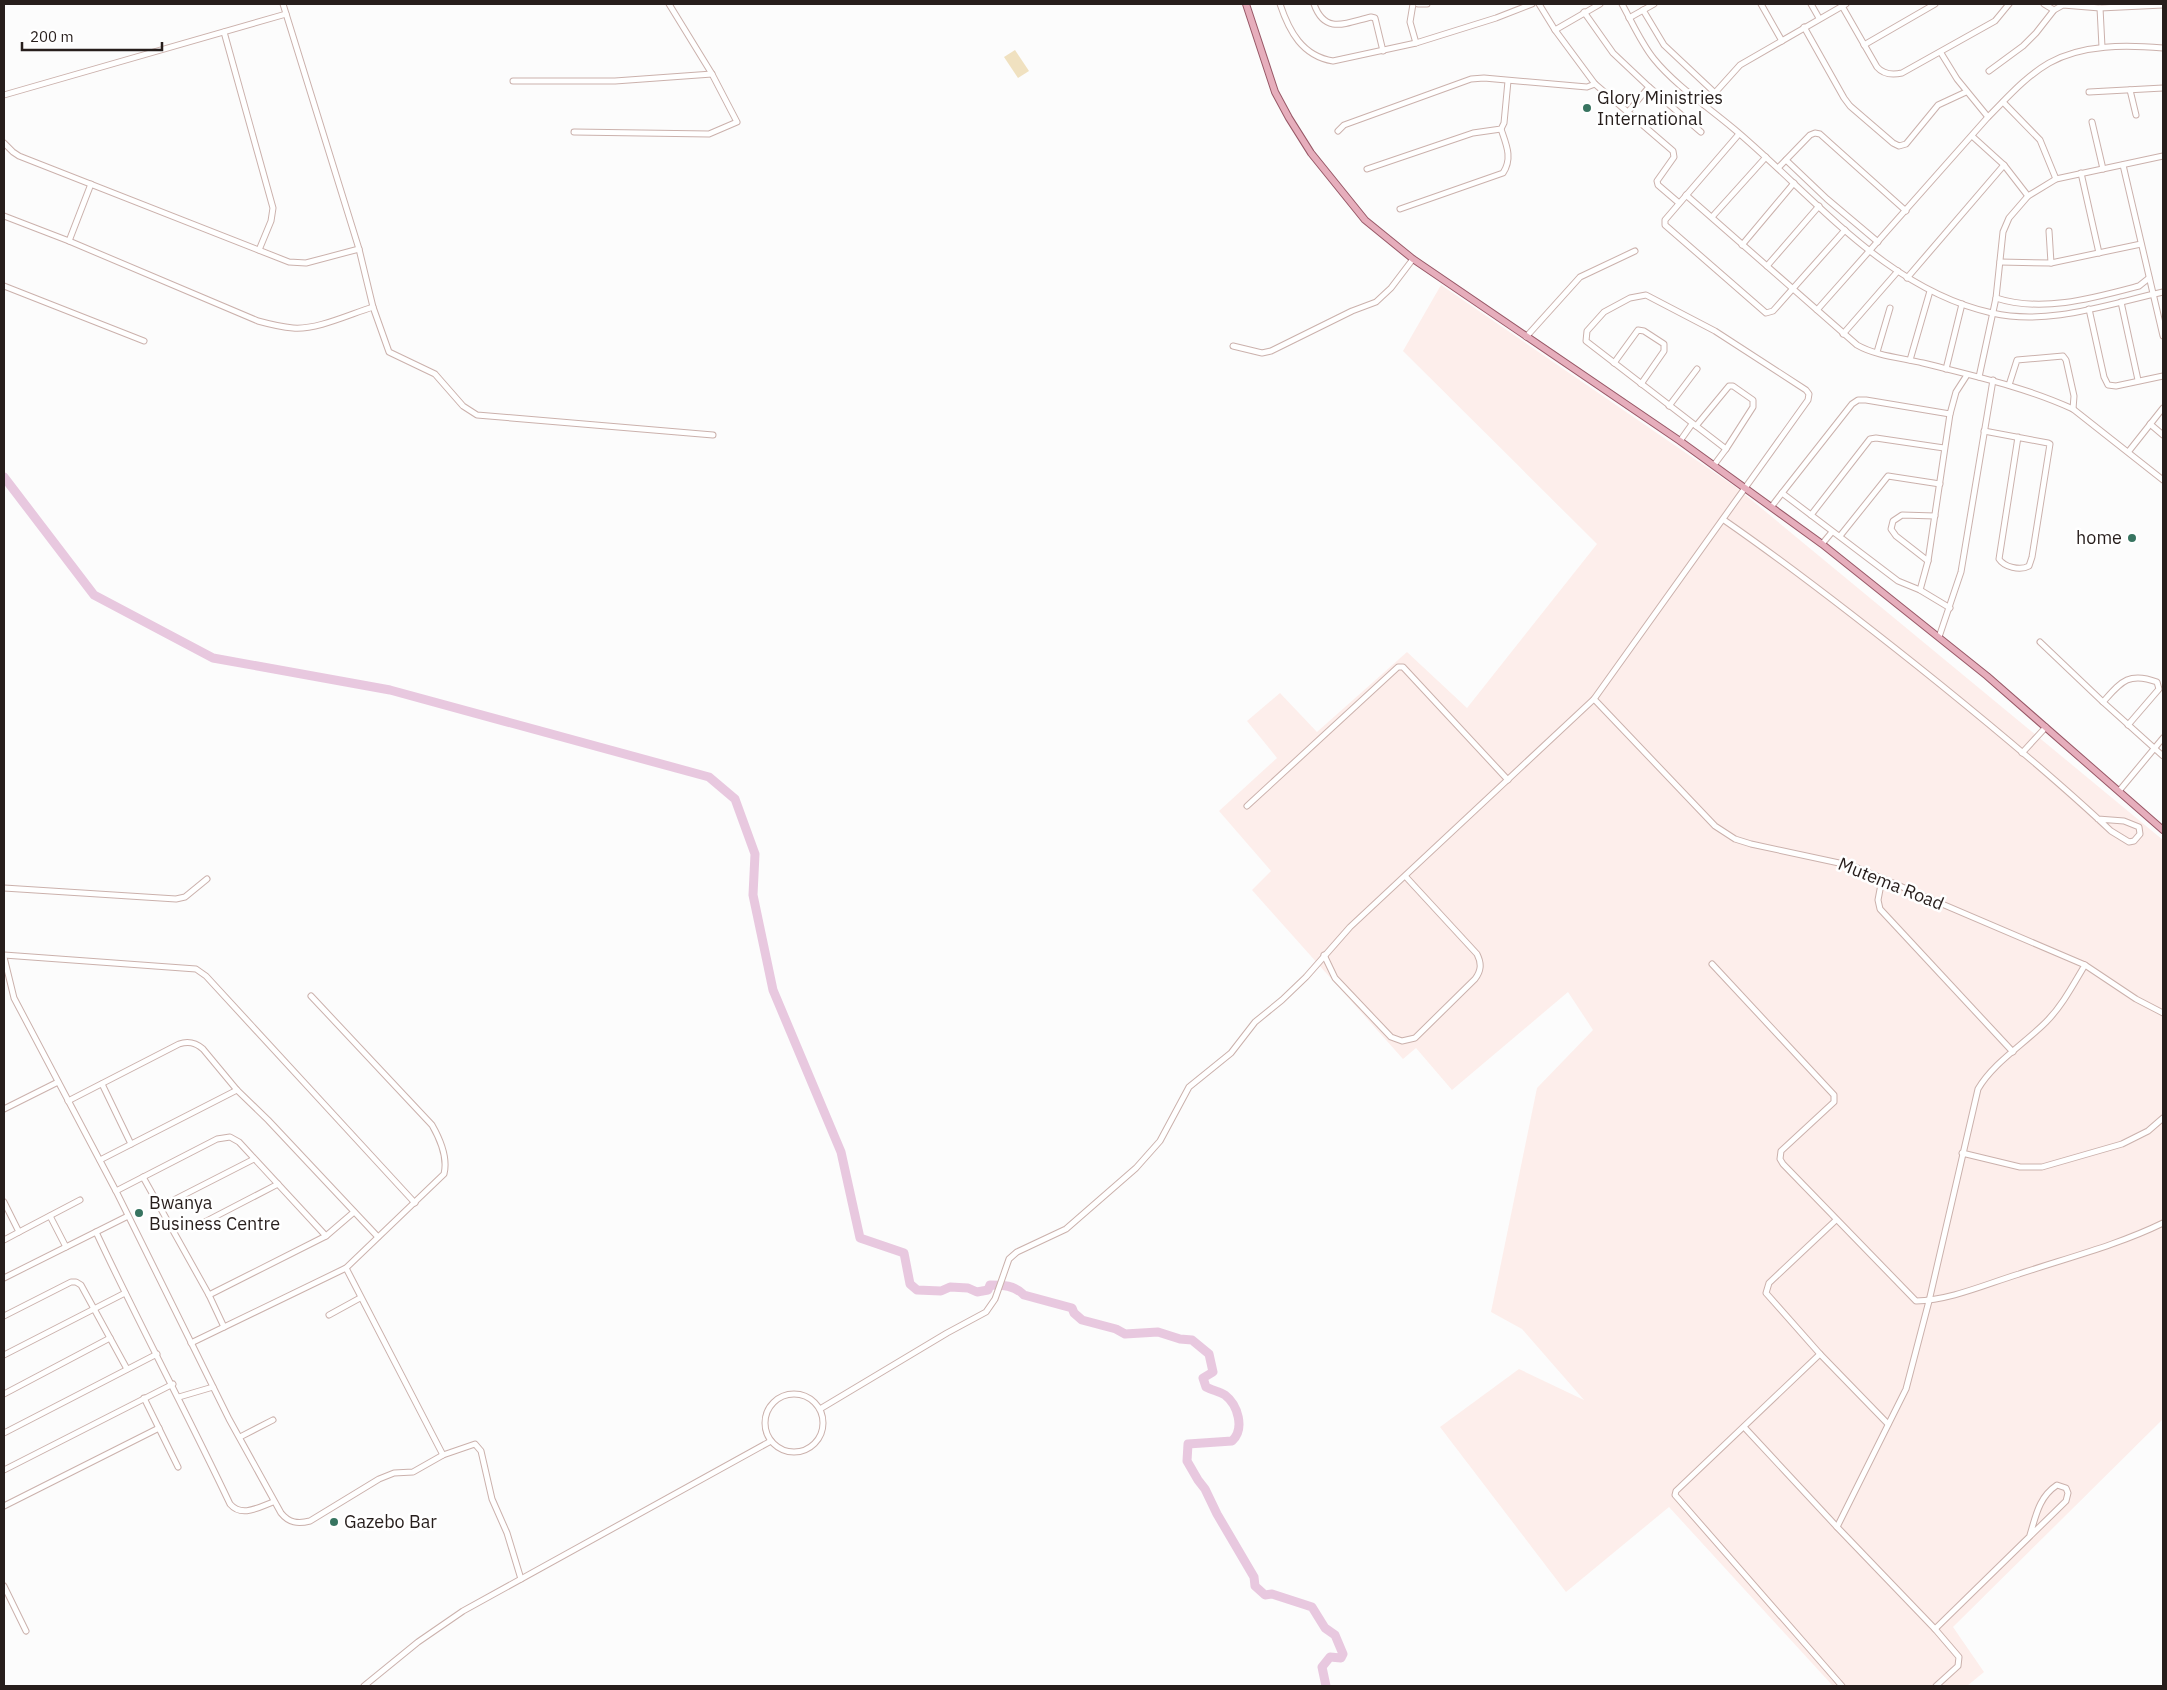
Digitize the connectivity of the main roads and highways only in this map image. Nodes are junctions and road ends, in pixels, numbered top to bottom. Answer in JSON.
{"nodes":[{"id":1,"x":1246,"y":4,"type":"edge"},
{"id":2,"x":2163,"y":830,"type":"edge"}],
"edges":[{"from":1,"to":2,"type":"main road"}]}
